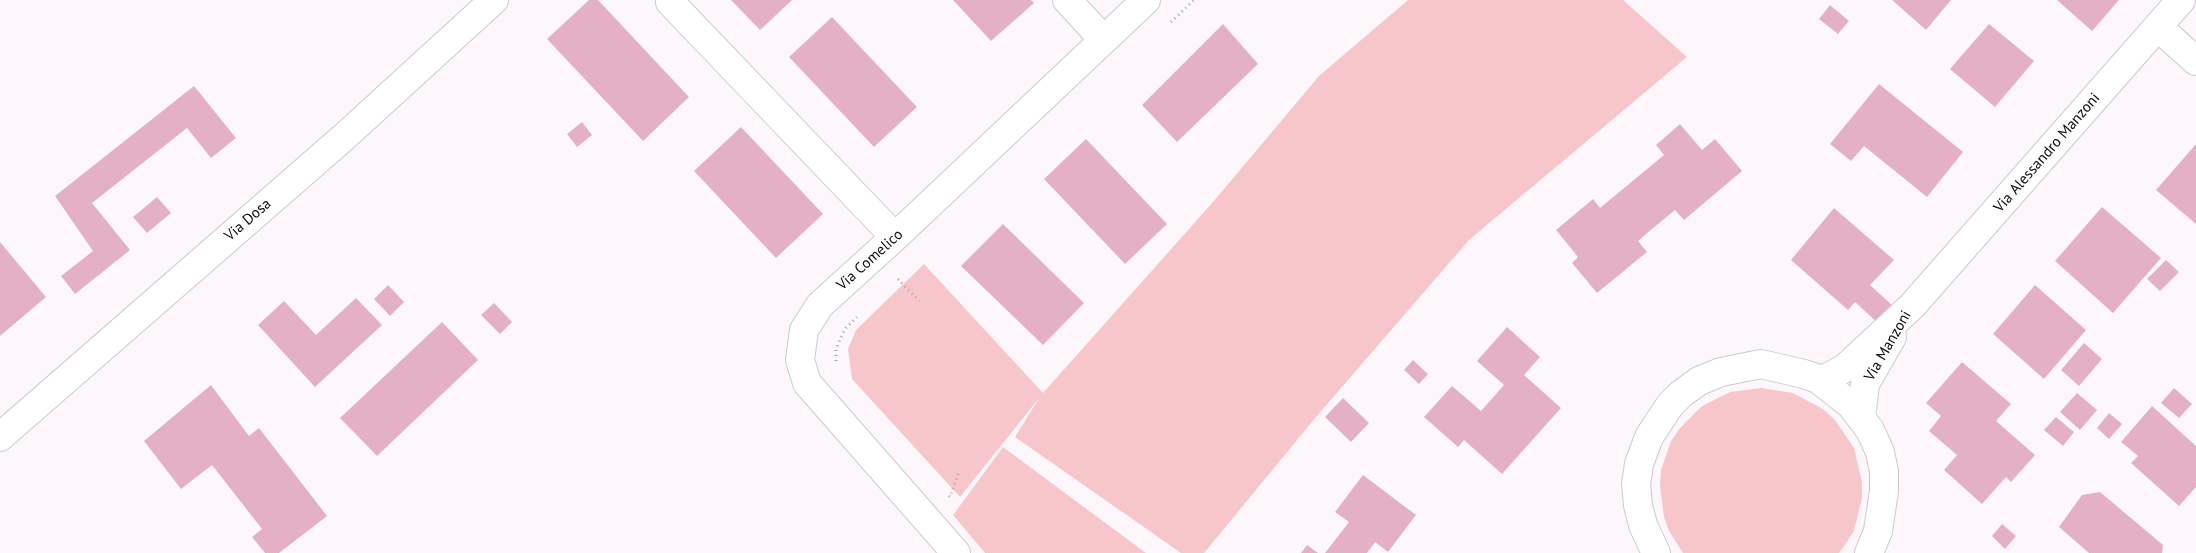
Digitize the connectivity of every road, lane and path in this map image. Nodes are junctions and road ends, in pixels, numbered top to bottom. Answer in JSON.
{"nodes":[{"id":1,"x":494,"y":0,"type":"edge"},
{"id":2,"x":1067,"y":0,"type":"edge"},
{"id":3,"x":1146,"y":0,"type":"edge"},
{"id":4,"x":1194,"y":0,"type":"edge"},
{"id":5,"x":2181,"y":0,"type":"edge"},
{"id":6,"x":670,"y":2,"type":"dead end"},
{"id":7,"x":2158,"y":26,"type":"junction"},
{"id":8,"x":1166,"y":27,"type":"dead end"},
{"id":9,"x":1103,"y":40,"type":"junction"},
{"id":10,"x":2196,"y":61,"type":"edge"},
{"id":11,"x":895,"y":237,"type":"junction"},
{"id":12,"x":905,"y":272,"type":"dead end"},
{"id":13,"x":898,"y":279,"type":"junction"},
{"id":14,"x":891,"y":285,"type":"dead end"},
{"id":15,"x":919,"y":302,"type":"dead end"},
{"id":16,"x":1912,"y":306,"type":"junction"},
{"id":17,"x":858,"y":317,"type":"dead end"},
{"id":18,"x":838,"y":366,"type":"dead end"},
{"id":19,"x":1818,"y":379,"type":"junction"},
{"id":20,"x":1861,"y":418,"type":"junction"},
{"id":21,"x":0,"y":437,"type":"edge"},
{"id":22,"x":959,"y":471,"type":"dead end"},
{"id":23,"x":944,"y":490,"type":"dead end"},
{"id":24,"x":956,"y":553,"type":"edge"},
{"id":25,"x":1656,"y":553,"type":"edge"},
{"id":26,"x":1869,"y":553,"type":"edge"}],
"edges":[{"from":1,"to":21,"type":"street","name":"Via Dosa"},
{"from":2,"to":9,"type":"street"},
{"from":3,"to":9,"type":"street","name":"Via Comelico"},
{"from":4,"to":8,"type":"path"},
{"from":5,"to":7,"type":"street","name":"Via Alessandro Manzoni"},
{"from":6,"to":11,"type":"street"},
{"from":7,"to":10,"type":"street"},
{"from":7,"to":16,"type":"street","name":"Via Alessandro Manzoni"},
{"from":9,"to":11,"type":"street","name":"Via Comelico"},
{"from":11,"to":24,"type":"street","name":"Via Comelico"},
{"from":12,"to":13,"type":"path"},
{"from":13,"to":14,"type":"path"},
{"from":13,"to":15,"type":"path"},
{"from":16,"to":19,"type":"street","name":"Via Manzoni"},
{"from":16,"to":20,"type":"street","name":"Via Manzoni"},
{"from":17,"to":18,"type":"path"},
{"from":19,"to":20,"type":"street"},
{"from":19,"to":25,"type":"street"},
{"from":20,"to":26,"type":"street"},
{"from":22,"to":23,"type":"path"}]}
